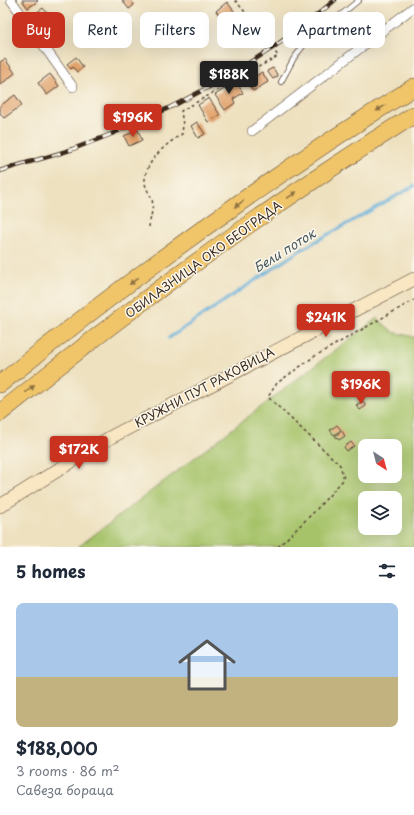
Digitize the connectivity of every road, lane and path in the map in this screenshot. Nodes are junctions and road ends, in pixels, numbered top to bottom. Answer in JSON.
{"nodes":[{"id":1,"x":11,"y":0,"type":"edge"},
{"id":2,"x":235,"y":0,"type":"edge"},
{"id":3,"x":359,"y":0,"type":"edge"},
{"id":4,"x":414,"y":7,"type":"edge"},
{"id":5,"x":280,"y":82,"type":"dead end"},
{"id":6,"x":73,"y":87,"type":"dead end"},
{"id":7,"x":414,"y":87,"type":"edge"},
{"id":8,"x":414,"y":115,"type":"edge"},
{"id":9,"x":252,"y":131,"type":"dead end"},
{"id":10,"x":149,"y":227,"type":"dead end"},
{"id":11,"x":414,"y":279,"type":"edge"},
{"id":12,"x":414,"y":300,"type":"edge"},
{"id":13,"x":0,"y":384,"type":"edge"},
{"id":14,"x":0,"y":413,"type":"edge"},
{"id":15,"x":0,"y":506,"type":"edge"},
{"id":16,"x":278,"y":547,"type":"edge"}],
"edges":[{"from":1,"to":6,"type":"street"},
{"from":2,"to":10,"type":"path"},
{"from":3,"to":5,"type":"lane"},
{"from":4,"to":9,"type":"street"},
{"from":7,"to":13,"type":"highway","name":"ОБИЛАЗНИЦА ОКО БЕОГРАДА","one_way":true},
{"from":14,"to":8,"type":"highway","name":"ОБИЛАЗНИЦА ОКО БЕОГРАДА","one_way":true},
{"from":11,"to":15,"type":"main road","name":"КРУЖНИ ПУТ РАКОВИЦА"},
{"from":12,"to":16,"type":"path"}]}
